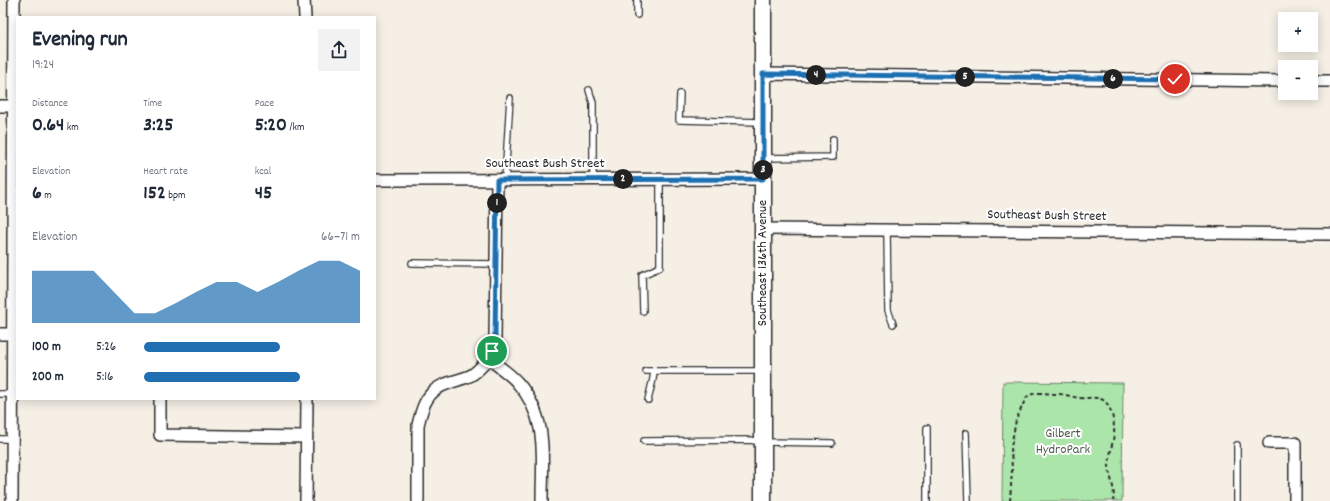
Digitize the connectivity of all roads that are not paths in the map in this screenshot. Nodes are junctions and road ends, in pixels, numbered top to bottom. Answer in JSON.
{"nodes":[{"id":1,"x":14,"y":0,"type":"edge"},
{"id":2,"x":304,"y":0,"type":"edge"},
{"id":3,"x":637,"y":0,"type":"edge"},
{"id":4,"x":763,"y":0,"type":"edge"},
{"id":5,"x":637,"y":15,"type":"dead end"},
{"id":6,"x":305,"y":16,"type":"edge"},
{"id":7,"x":763,"y":74,"type":"junction"},
{"id":8,"x":1278,"y":81,"type":"edge"},
{"id":9,"x":1318,"y":81,"type":"edge"},
{"id":10,"x":1330,"y":81,"type":"edge"},
{"id":11,"x":589,"y":90,"type":"dead end"},
{"id":12,"x":680,"y":94,"type":"dead end"},
{"id":13,"x":510,"y":98,"type":"dead end"},
{"id":14,"x":0,"y":106,"type":"edge"},
{"id":15,"x":13,"y":106,"type":"junction"},
{"id":16,"x":763,"y":122,"type":"junction"},
{"id":17,"x":833,"y":139,"type":"dead end"},
{"id":18,"x":763,"y":158,"type":"junction"},
{"id":19,"x":593,"y":179,"type":"junction"},
{"id":20,"x":660,"y":179,"type":"junction"},
{"id":21,"x":763,"y":179,"type":"junction"},
{"id":22,"x":376,"y":180,"type":"edge"},
{"id":23,"x":501,"y":180,"type":"junction"},
{"id":24,"x":763,"y":229,"type":"junction"},
{"id":25,"x":887,"y":230,"type":"junction"},
{"id":26,"x":1330,"y":234,"type":"edge"},
{"id":27,"x":412,"y":263,"type":"dead end"},
{"id":28,"x":496,"y":264,"type":"junction"},
{"id":29,"x":15,"y":283,"type":"edge"},
{"id":30,"x":643,"y":311,"type":"dead end"},
{"id":31,"x":894,"y":324,"type":"dead end"},
{"id":32,"x":0,"y":334,"type":"edge"},
{"id":33,"x":12,"y":334,"type":"junction"},
{"id":34,"x":488,"y":358,"type":"junction"},
{"id":35,"x":646,"y":371,"type":"dead end"},
{"id":36,"x":654,"y":371,"type":"junction"},
{"id":37,"x":763,"y":371,"type":"junction"},
{"id":38,"x":0,"y":394,"type":"edge"},
{"id":39,"x":12,"y":394,"type":"junction"},
{"id":40,"x":160,"y":400,"type":"edge"},
{"id":41,"x":307,"y":400,"type":"edge"},
{"id":42,"x":648,"y":400,"type":"dead end"},
{"id":43,"x":927,"y":428,"type":"dead end"},
{"id":44,"x":966,"y":433,"type":"dead end"},
{"id":45,"x":306,"y":437,"type":"junction"},
{"id":46,"x":0,"y":439,"type":"edge"},
{"id":47,"x":12,"y":439,"type":"junction"},
{"id":48,"x":644,"y":441,"type":"dead end"},
{"id":49,"x":763,"y":442,"type":"junction"},
{"id":50,"x":832,"y":443,"type":"dead end"},
{"id":51,"x":1269,"y":443,"type":"dead end"},
{"id":52,"x":1237,"y":445,"type":"dead end"},
{"id":53,"x":12,"y":501,"type":"edge"},
{"id":54,"x":306,"y":501,"type":"edge"},
{"id":55,"x":418,"y":501,"type":"edge"},
{"id":56,"x":542,"y":501,"type":"edge"},
{"id":57,"x":763,"y":501,"type":"edge"},
{"id":58,"x":927,"y":501,"type":"edge"},
{"id":59,"x":968,"y":501,"type":"edge"},
{"id":60,"x":1237,"y":501,"type":"edge"},
{"id":61,"x":1295,"y":501,"type":"edge"}],
"edges":[{"from":1,"to":15,"type":"street"},
{"from":2,"to":6,"type":"street"},
{"from":3,"to":5,"type":"lane"},
{"from":4,"to":7,"type":"street","name":"Southeast 136th Avenue"},
{"from":7,"to":8,"type":"street"},
{"from":7,"to":16,"type":"street","name":"Southeast 136th Avenue"},
{"from":9,"to":10,"type":"street"},
{"from":11,"to":19,"type":"lane"},
{"from":12,"to":16,"type":"lane"},
{"from":13,"to":23,"type":"lane"},
{"from":14,"to":15,"type":"street"},
{"from":15,"to":29,"type":"street"},
{"from":16,"to":18,"type":"street","name":"Southeast 136th Avenue"},
{"from":17,"to":18,"type":"lane"},
{"from":18,"to":21,"type":"street","name":"Southeast 136th Avenue"},
{"from":19,"to":20,"type":"street","name":"Southeast Bush Street"},
{"from":19,"to":23,"type":"street","name":"Southeast Bush Street"},
{"from":20,"to":21,"type":"street","name":"Southeast Bush Street"},
{"from":20,"to":30,"type":"lane"},
{"from":21,"to":24,"type":"street","name":"Southeast 136th Avenue"},
{"from":22,"to":23,"type":"street","name":"Southeast Bush Street"},
{"from":23,"to":28,"type":"street"},
{"from":24,"to":25,"type":"street","name":"Southeast Bush Street"},
{"from":24,"to":37,"type":"street","name":"Southeast 136th Avenue"},
{"from":25,"to":26,"type":"street","name":"Southeast Bush Street"},
{"from":25,"to":31,"type":"lane"},
{"from":27,"to":28,"type":"lane"},
{"from":28,"to":34,"type":"street"},
{"from":29,"to":33,"type":"street"},
{"from":32,"to":33,"type":"street"},
{"from":33,"to":39,"type":"street"},
{"from":34,"to":55,"type":"street"},
{"from":34,"to":56,"type":"street"},
{"from":35,"to":36,"type":"lane"},
{"from":36,"to":37,"type":"lane"},
{"from":36,"to":42,"type":"lane"},
{"from":37,"to":49,"type":"street","name":"Southeast 136th Avenue"},
{"from":38,"to":39,"type":"lane"},
{"from":39,"to":47,"type":"street"},
{"from":40,"to":45,"type":"street"},
{"from":41,"to":45,"type":"street"},
{"from":43,"to":58,"type":"lane"},
{"from":44,"to":59,"type":"lane"},
{"from":45,"to":54,"type":"street"},
{"from":46,"to":47,"type":"lane"},
{"from":47,"to":53,"type":"street"},
{"from":48,"to":49,"type":"lane"},
{"from":49,"to":50,"type":"lane"},
{"from":49,"to":57,"type":"street","name":"Southeast 136th Avenue"},
{"from":51,"to":61,"type":"street"},
{"from":52,"to":60,"type":"lane"}]}
